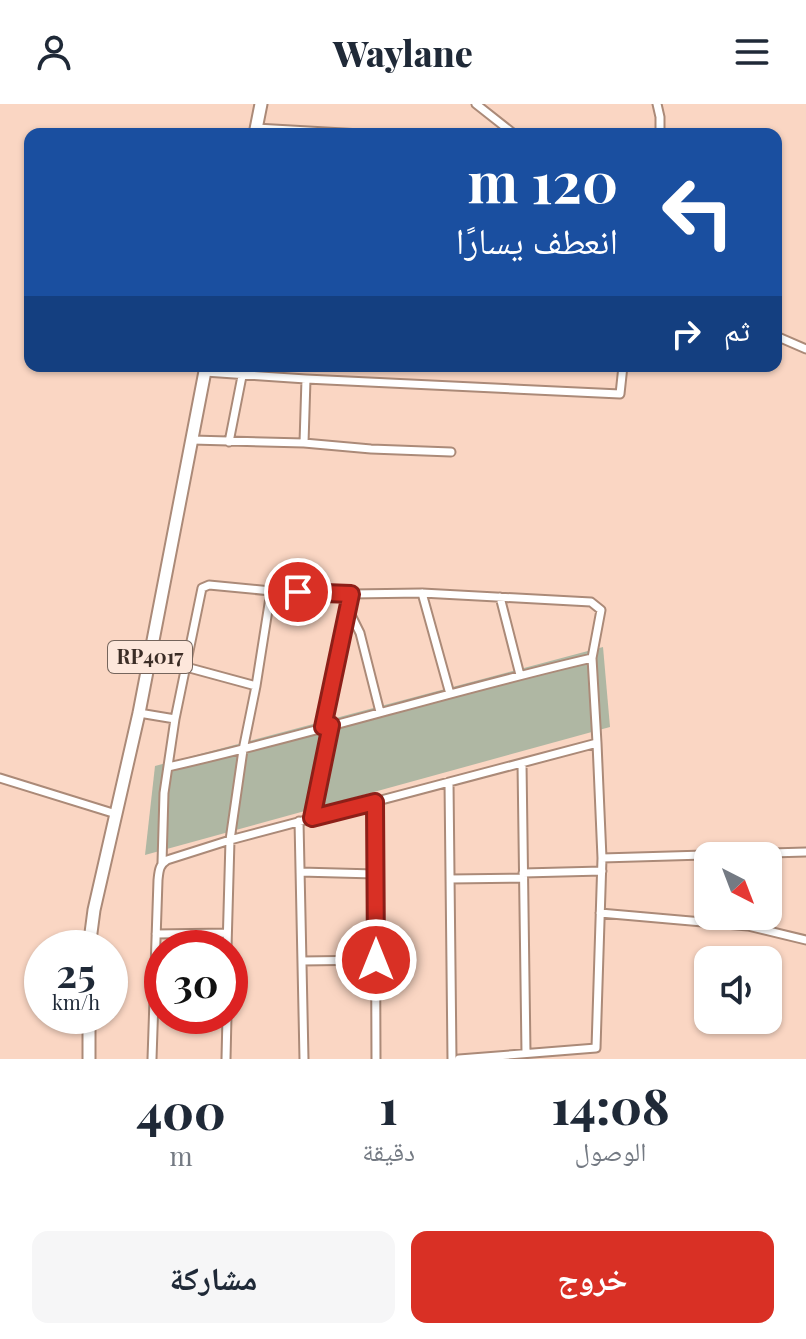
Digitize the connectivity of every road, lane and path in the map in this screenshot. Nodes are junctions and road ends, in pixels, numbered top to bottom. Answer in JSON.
{"nodes":[{"id":1,"x":261,"y":104,"type":"edge"},
{"id":2,"x":476,"y":104,"type":"edge"},
{"id":3,"x":657,"y":104,"type":"edge"},
{"id":4,"x":257,"y":128,"type":"edge"},
{"id":5,"x":506,"y":128,"type":"edge"},
{"id":6,"x":660,"y":128,"type":"edge"},
{"id":7,"x":782,"y":339,"type":"edge"},
{"id":8,"x":806,"y":349,"type":"edge"},
{"id":9,"x":205,"y":372,"type":"edge"},
{"id":10,"x":243,"y":372,"type":"edge"},
{"id":11,"x":257,"y":372,"type":"edge"},
{"id":12,"x":622,"y":372,"type":"edge"},
{"id":13,"x":306,"y":379,"type":"junction"},
{"id":14,"x":192,"y":440,"type":"junction"},
{"id":15,"x":229,"y":442,"type":"junction"},
{"id":16,"x":304,"y":443,"type":"junction"},
{"id":17,"x":451,"y":452,"type":"dead end"},
{"id":18,"x":271,"y":591,"type":"junction"},
{"id":19,"x":422,"y":593,"type":"junction"},
{"id":20,"x":351,"y":594,"type":"junction"},
{"id":21,"x":500,"y":597,"type":"junction"},
{"id":22,"x":348,"y":609,"type":"junction"},
{"id":23,"x":592,"y":658,"type":"junction"},
{"id":24,"x":186,"y":667,"type":"junction"},
{"id":25,"x":520,"y":675,"type":"junction"},
{"id":26,"x":256,"y":686,"type":"junction"},
{"id":27,"x":450,"y":694,"type":"junction"},
{"id":28,"x":380,"y":712,"type":"junction"},
{"id":29,"x":139,"y":713,"type":"junction"},
{"id":30,"x":175,"y":719,"type":"junction"},
{"id":31,"x":327,"y":726,"type":"junction"},
{"id":32,"x":597,"y":743,"type":"junction"},
{"id":33,"x":243,"y":750,"type":"junction"},
{"id":34,"x":522,"y":763,"type":"junction"},
{"id":35,"x":168,"y":767,"type":"junction"},
{"id":36,"x":0,"y":778,"type":"edge"},
{"id":37,"x":449,"y":782,"type":"junction"},
{"id":38,"x":375,"y":802,"type":"junction"},
{"id":39,"x":116,"y":814,"type":"junction"},
{"id":40,"x":312,"y":818,"type":"junction"},
{"id":41,"x":299,"y":821,"type":"junction"},
{"id":42,"x":230,"y":840,"type":"junction"},
{"id":43,"x":806,"y":852,"type":"edge"},
{"id":44,"x":602,"y":858,"type":"junction"},
{"id":45,"x":162,"y":863,"type":"junction"},
{"id":46,"x":602,"y":871,"type":"junction"},
{"id":47,"x":300,"y":872,"type":"junction"},
{"id":48,"x":375,"y":874,"type":"junction"},
{"id":49,"x":523,"y":876,"type":"junction"},
{"id":50,"x":450,"y":879,"type":"junction"},
{"id":51,"x":600,"y":913,"type":"junction"},
{"id":52,"x":91,"y":930,"type":"edge"},
{"id":53,"x":156,"y":930,"type":"edge"},
{"id":54,"x":227,"y":930,"type":"edge"},
{"id":55,"x":806,"y":940,"type":"edge"},
{"id":56,"x":376,"y":960,"type":"junction"},
{"id":57,"x":302,"y":961,"type":"junction"},
{"id":58,"x":89,"y":1034,"type":"edge"},
{"id":59,"x":155,"y":1034,"type":"edge"},
{"id":60,"x":227,"y":1034,"type":"edge"},
{"id":61,"x":526,"y":1053,"type":"junction"},
{"id":62,"x":89,"y":1059,"type":"edge"},
{"id":63,"x":152,"y":1059,"type":"edge"},
{"id":64,"x":226,"y":1059,"type":"edge"},
{"id":65,"x":304,"y":1059,"type":"edge"},
{"id":66,"x":376,"y":1059,"type":"edge"},
{"id":67,"x":452,"y":1059,"type":"edge"},
{"id":68,"x":459,"y":1059,"type":"edge"}],
"edges":[{"from":1,"to":4,"type":"main road"},
{"from":2,"to":5,"type":"street"},
{"from":3,"to":6,"type":"street"},
{"from":7,"to":8,"type":"street"},
{"from":9,"to":14,"type":"main road","number":"RP4017"},
{"from":10,"to":15,"type":"street"},
{"from":11,"to":13,"type":"street"},
{"from":12,"to":13,"type":"street"},
{"from":13,"to":16,"type":"street"},
{"from":14,"to":15,"type":"street"},
{"from":14,"to":29,"type":"main road","number":"RP4017"},
{"from":15,"to":16,"type":"street"},
{"from":16,"to":17,"type":"street"},
{"from":18,"to":20,"type":"street"},
{"from":18,"to":24,"type":"street"},
{"from":18,"to":26,"type":"street"},
{"from":19,"to":20,"type":"street"},
{"from":19,"to":21,"type":"street"},
{"from":19,"to":27,"type":"street"},
{"from":20,"to":22,"type":"street"},
{"from":21,"to":23,"type":"street"},
{"from":21,"to":25,"type":"street"},
{"from":22,"to":28,"type":"street"},
{"from":22,"to":31,"type":"street"},
{"from":23,"to":25,"type":"street"},
{"from":23,"to":32,"type":"street"},
{"from":24,"to":26,"type":"street"},
{"from":24,"to":30,"type":"street"},
{"from":25,"to":27,"type":"street"},
{"from":26,"to":33,"type":"street"},
{"from":27,"to":28,"type":"street"},
{"from":28,"to":31,"type":"street"},
{"from":29,"to":30,"type":"street"},
{"from":29,"to":39,"type":"main road","number":"RP4017"},
{"from":30,"to":35,"type":"street"},
{"from":31,"to":33,"type":"street"},
{"from":31,"to":40,"type":"street"},
{"from":32,"to":34,"type":"street"},
{"from":32,"to":44,"type":"street"},
{"from":33,"to":35,"type":"street"},
{"from":33,"to":42,"type":"street"},
{"from":34,"to":37,"type":"street"},
{"from":34,"to":49,"type":"street"},
{"from":35,"to":45,"type":"street"},
{"from":36,"to":39,"type":"street"},
{"from":37,"to":38,"type":"street"},
{"from":37,"to":50,"type":"street"},
{"from":38,"to":40,"type":"street"},
{"from":38,"to":48,"type":"street"},
{"from":39,"to":52,"type":"main road","number":"RP4017"},
{"from":40,"to":41,"type":"street"},
{"from":41,"to":42,"type":"street"},
{"from":41,"to":47,"type":"street"},
{"from":42,"to":45,"type":"street"},
{"from":42,"to":54,"type":"street"},
{"from":43,"to":44,"type":"street"},
{"from":44,"to":46,"type":"street"},
{"from":45,"to":53,"type":"street"},
{"from":46,"to":49,"type":"street"},
{"from":46,"to":51,"type":"street"},
{"from":47,"to":48,"type":"street"},
{"from":47,"to":57,"type":"street"},
{"from":48,"to":56,"type":"street"},
{"from":49,"to":50,"type":"street"},
{"from":49,"to":61,"type":"street"},
{"from":50,"to":67,"type":"street"},
{"from":51,"to":55,"type":"street"},
{"from":51,"to":61,"type":"street"},
{"from":56,"to":57,"type":"street"},
{"from":56,"to":66,"type":"street"},
{"from":57,"to":65,"type":"street"},
{"from":58,"to":62,"type":"main road"},
{"from":59,"to":63,"type":"street"},
{"from":60,"to":64,"type":"street"},
{"from":61,"to":68,"type":"street"}]}
